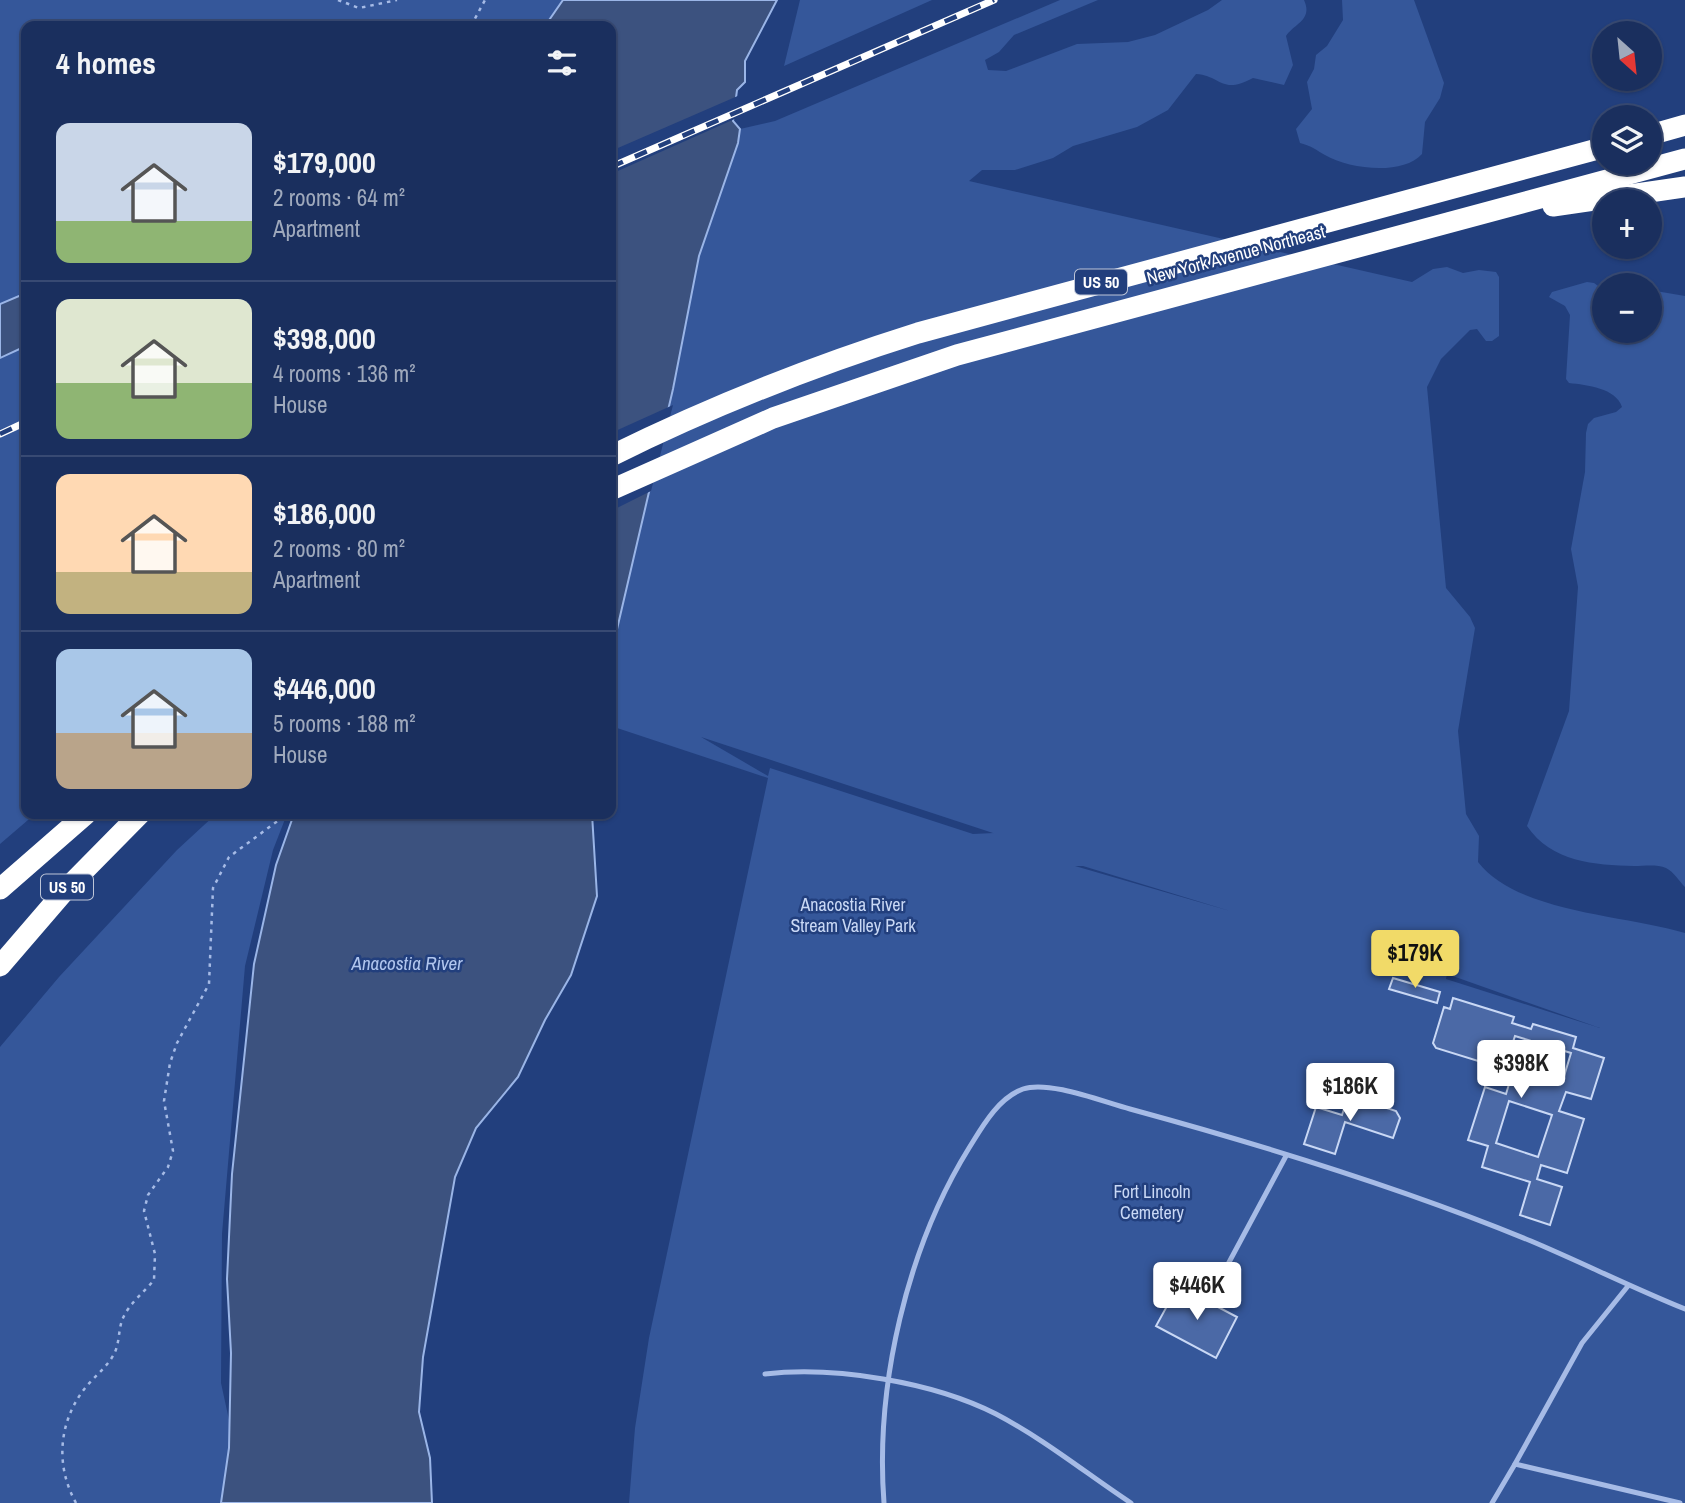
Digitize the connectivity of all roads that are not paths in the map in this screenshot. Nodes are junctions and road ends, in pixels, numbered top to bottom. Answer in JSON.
{"nodes":[{"id":1,"x":1592,"y":150,"type":"edge"},
{"id":2,"x":1685,"y":159,"type":"edge"},
{"id":3,"x":1685,"y":186,"type":"edge"},
{"id":4,"x":1457,"y":220,"type":"junction"},
{"id":5,"x":616,"y":454,"type":"edge"},
{"id":6,"x":616,"y":488,"type":"edge"},
{"id":7,"x":80,"y":819,"type":"edge"},
{"id":8,"x":135,"y":819,"type":"edge"},
{"id":9,"x":0,"y":889,"type":"edge"},
{"id":10,"x":0,"y":966,"type":"edge"},
{"id":11,"x":1286,"y":1156,"type":"junction"},
{"id":12,"x":1628,"y":1286,"type":"junction"},
{"id":13,"x":1212,"y":1294,"type":"dead end"},
{"id":14,"x":1685,"y":1309,"type":"edge"},
{"id":15,"x":765,"y":1374,"type":"dead end"},
{"id":16,"x":890,"y":1381,"type":"junction"},
{"id":17,"x":1515,"y":1464,"type":"junction"},
{"id":18,"x":884,"y":1503,"type":"edge"},
{"id":19,"x":1131,"y":1503,"type":"edge"},
{"id":20,"x":1492,"y":1503,"type":"edge"},
{"id":21,"x":1680,"y":1503,"type":"edge"}],
"edges":[{"from":1,"to":5,"type":"highway","name":"New York Avenue Northeast","number":"US 50"},
{"from":2,"to":4,"type":"highway","name":"New York Avenue Northeast","number":"US 50"},
{"from":3,"to":4,"type":"highway"},
{"from":4,"to":6,"type":"highway","name":"New York Avenue Northeast","number":"US 50"},
{"from":7,"to":9,"type":"highway","number":"US 50"},
{"from":8,"to":10,"type":"highway","number":"US 50"},
{"from":11,"to":12,"type":"lane"},
{"from":11,"to":13,"type":"lane"},
{"from":11,"to":16,"type":"lane"},
{"from":12,"to":14,"type":"lane"},
{"from":12,"to":17,"type":"lane"},
{"from":15,"to":16,"type":"lane"},
{"from":16,"to":18,"type":"lane"},
{"from":16,"to":19,"type":"lane"},
{"from":17,"to":20,"type":"lane"},
{"from":17,"to":21,"type":"lane"}]}
